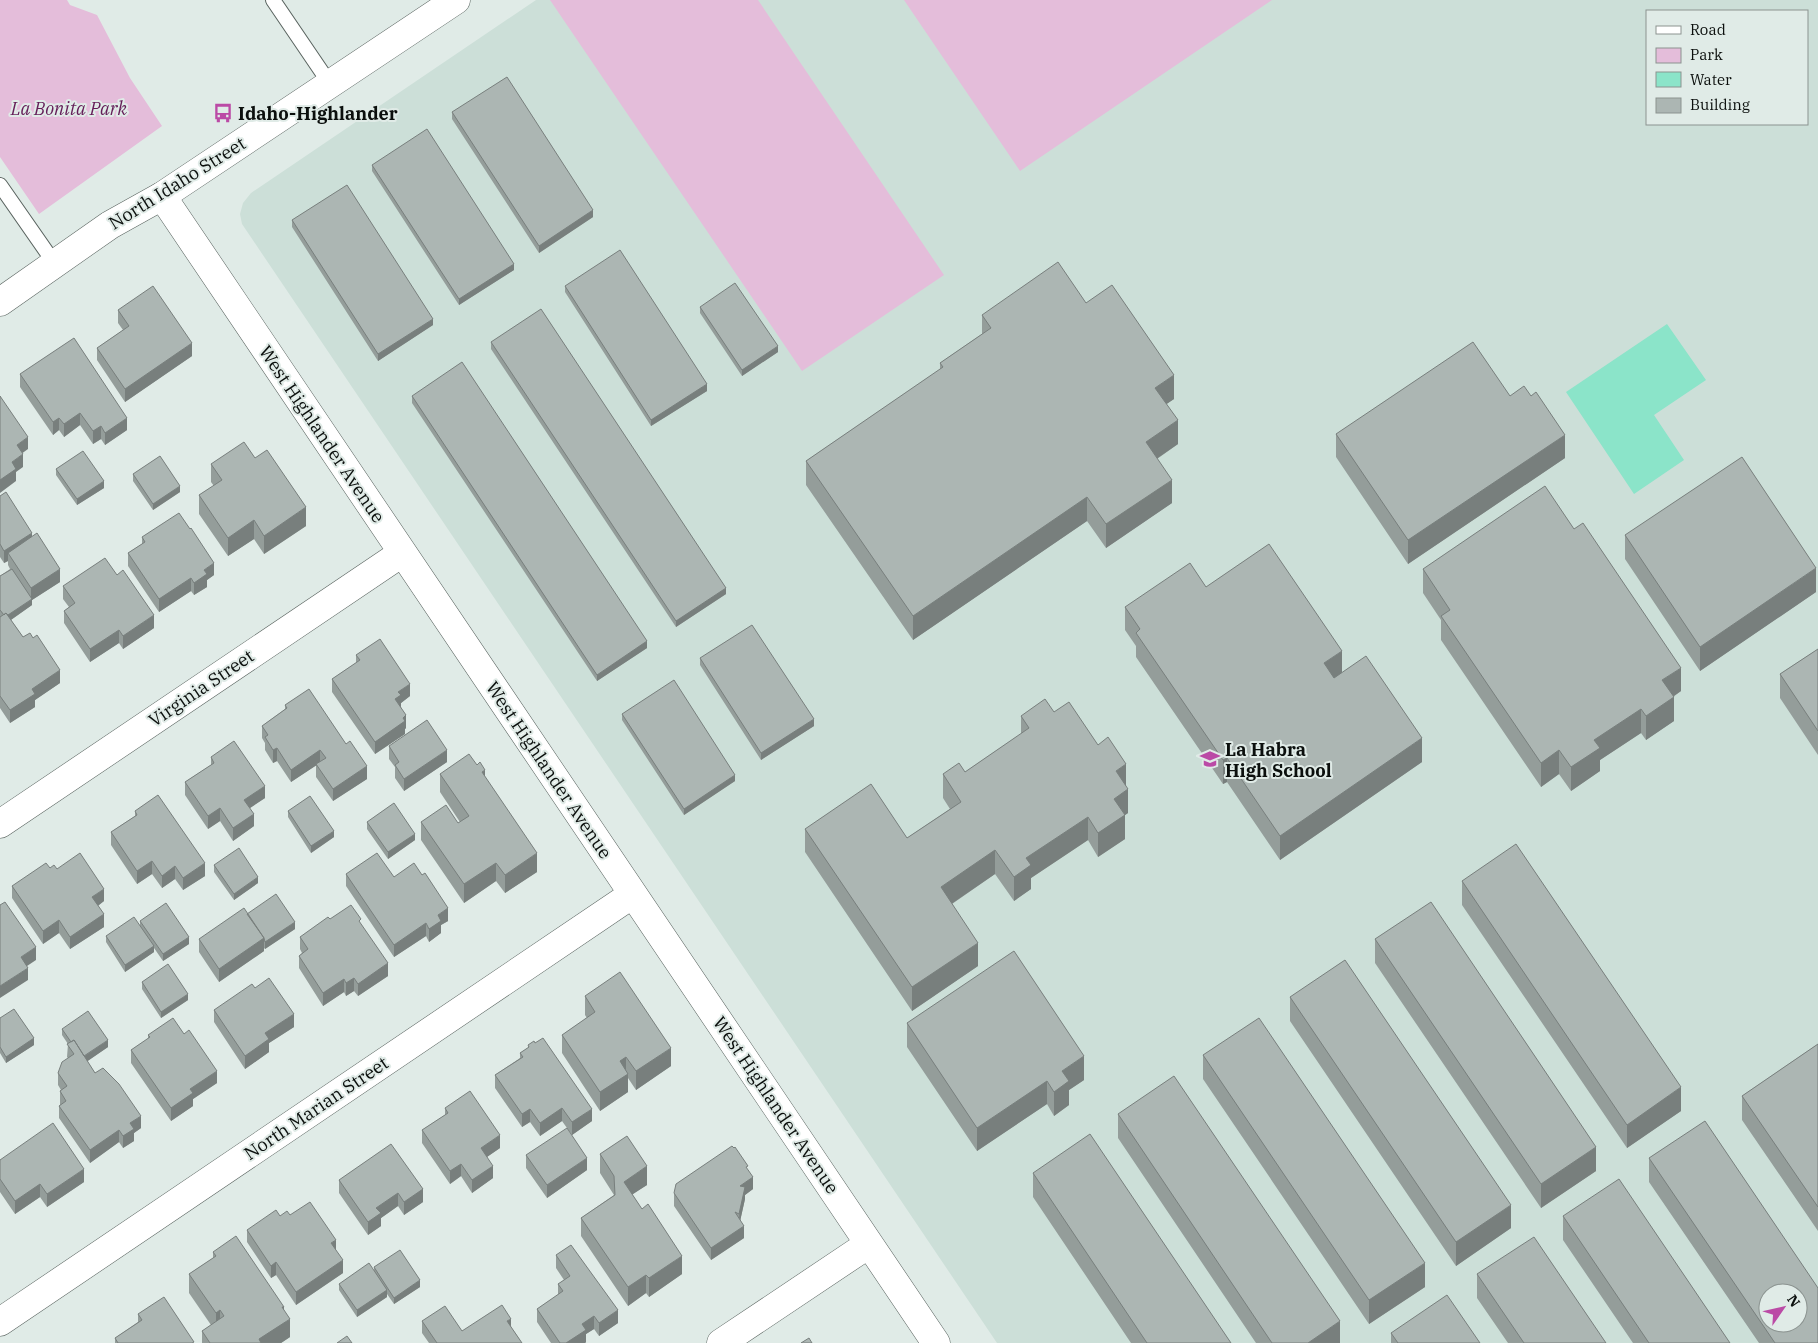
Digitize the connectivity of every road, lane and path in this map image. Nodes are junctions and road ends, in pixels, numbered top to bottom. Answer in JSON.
{"nodes":[{"id":1,"x":273,"y":0,"type":"edge"},
{"id":2,"x":456,"y":0,"type":"edge"},
{"id":3,"x":330,"y":84,"type":"junction"},
{"id":4,"x":0,"y":185,"type":"edge"},
{"id":5,"x":162,"y":196,"type":"junction"},
{"id":6,"x":56,"y":264,"type":"junction"},
{"id":7,"x":0,"y":302,"type":"edge"},
{"id":8,"x":402,"y":553,"type":"junction"},
{"id":9,"x":0,"y":824,"type":"edge"},
{"id":10,"x":633,"y":894,"type":"junction"},
{"id":11,"x":869,"y":1244,"type":"junction"},
{"id":12,"x":0,"y":1322,"type":"edge"},
{"id":13,"x":721,"y":1343,"type":"edge"},
{"id":14,"x":936,"y":1343,"type":"edge"}],
"edges":[{"from":1,"to":3,"type":"lane"},
{"from":2,"to":3,"type":"street","name":"North Idaho Street"},
{"from":3,"to":5,"type":"street","name":"North Idaho Street"},
{"from":4,"to":6,"type":"lane"},
{"from":5,"to":6,"type":"street","name":"North Idaho Street"},
{"from":5,"to":8,"type":"street","name":"West Highlander Avenue"},
{"from":6,"to":7,"type":"street","name":"North Idaho Street"},
{"from":8,"to":9,"type":"street","name":"Virginia Street"},
{"from":8,"to":10,"type":"street","name":"West Highlander Avenue"},
{"from":10,"to":11,"type":"street","name":"West Highlander Avenue"},
{"from":10,"to":12,"type":"street","name":"North Marian Street"},
{"from":11,"to":13,"type":"street"},
{"from":11,"to":14,"type":"street","name":"West Highlander Avenue"}]}
